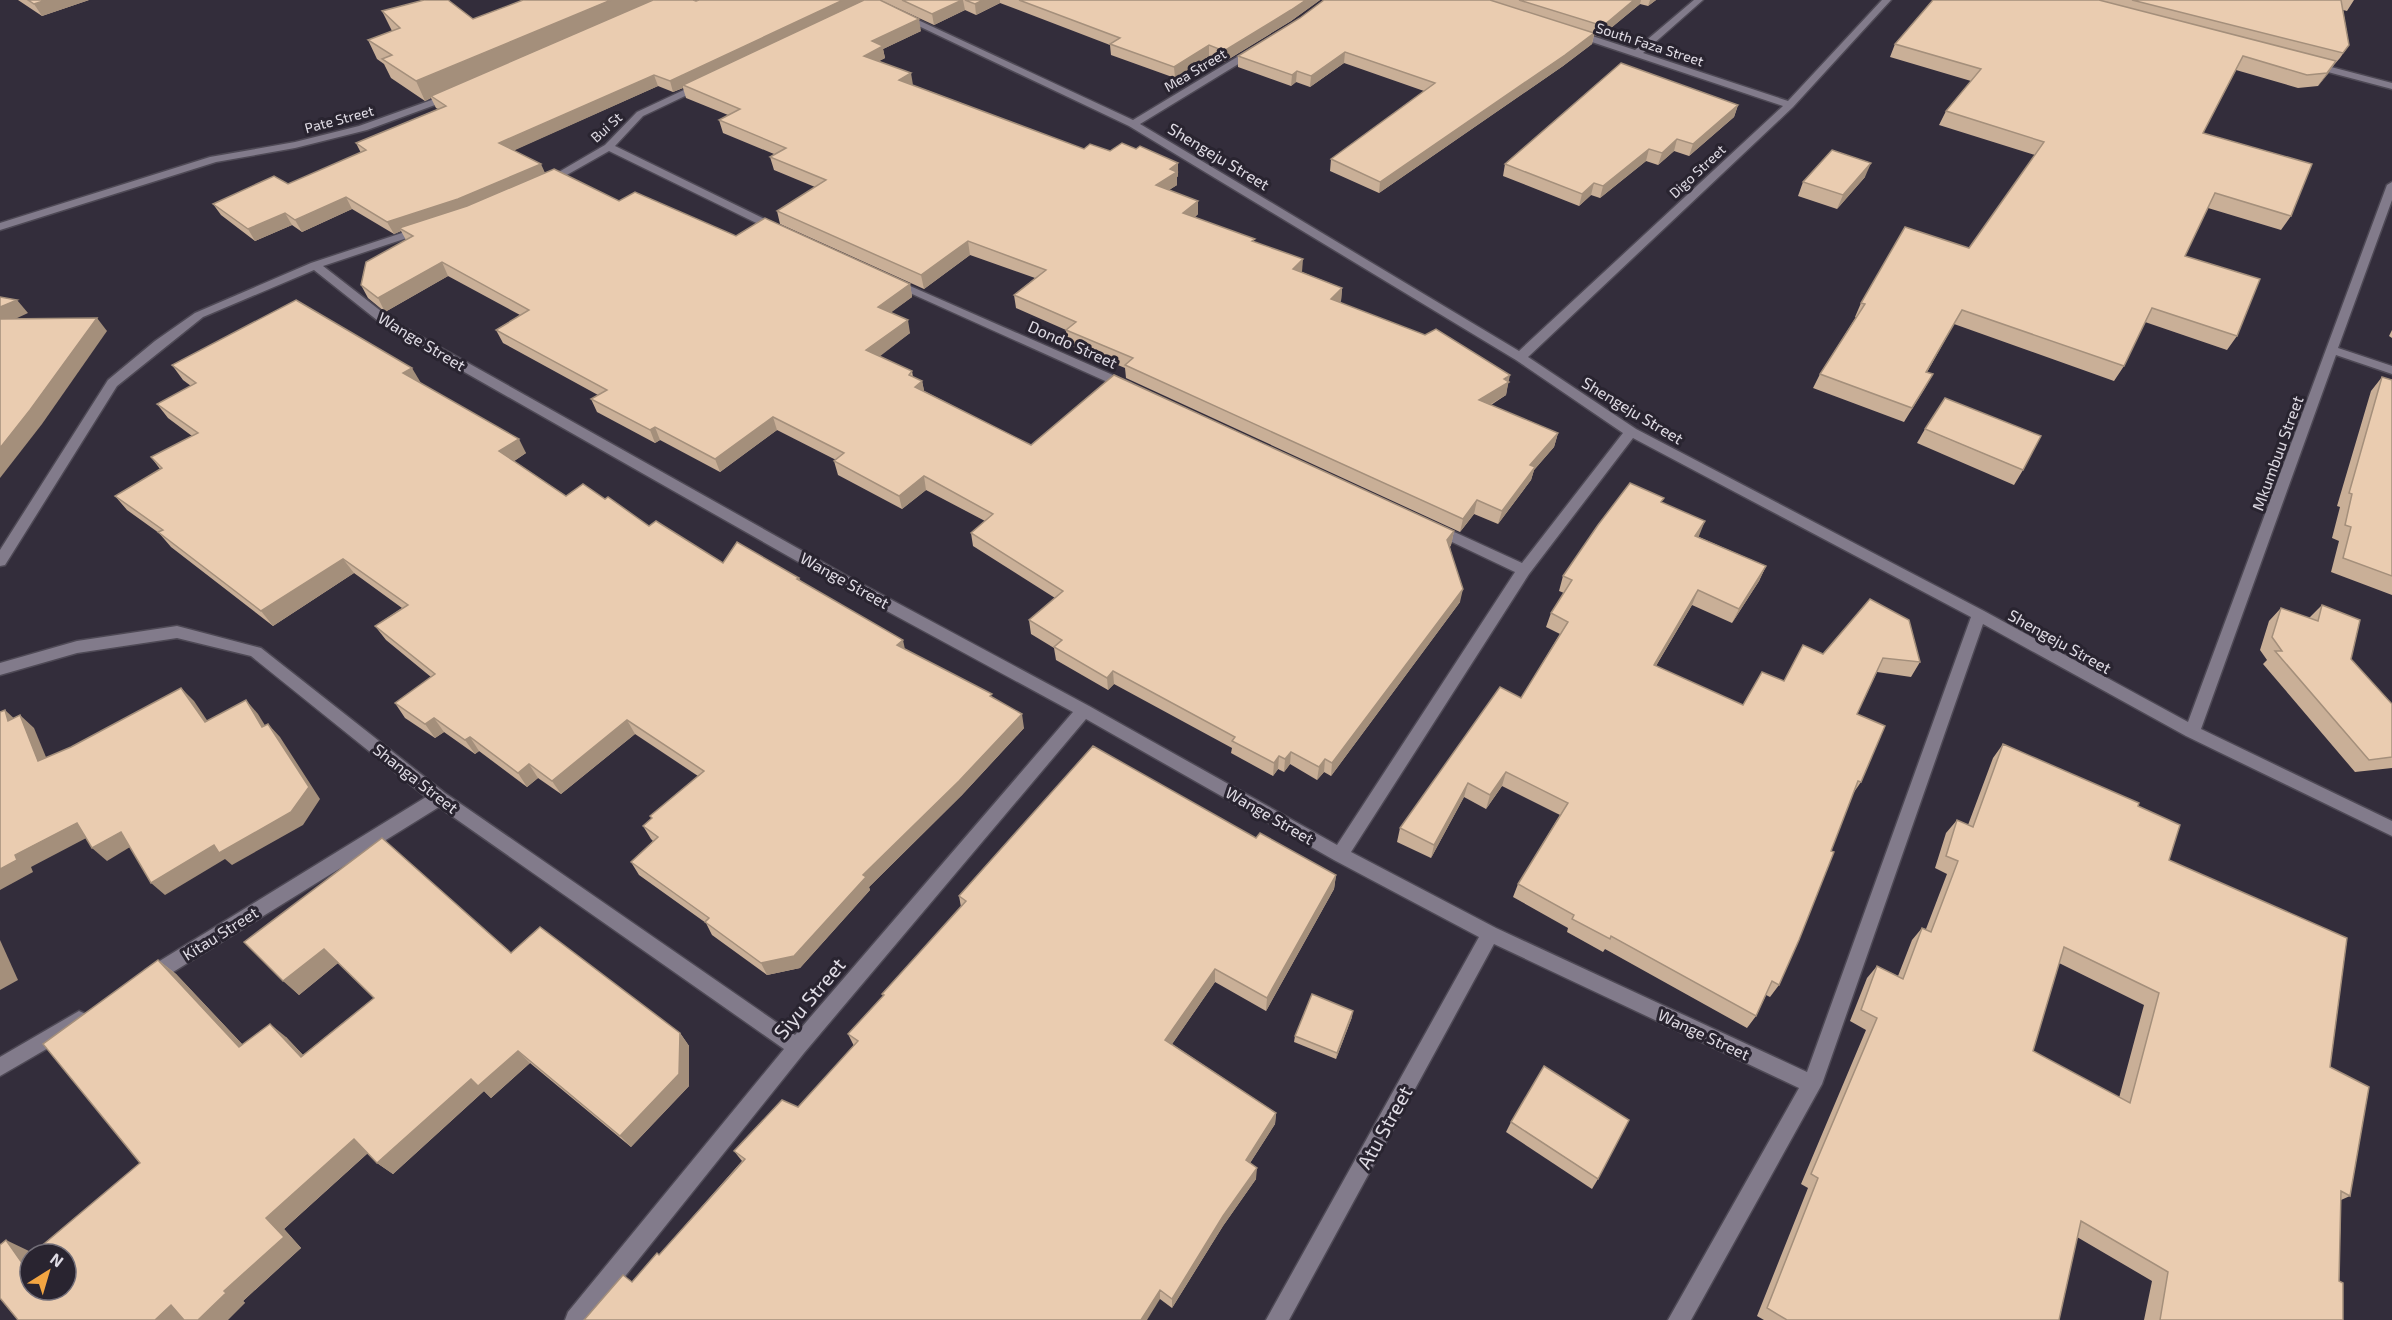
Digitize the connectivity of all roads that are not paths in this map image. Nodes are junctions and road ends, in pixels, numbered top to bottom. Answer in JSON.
{"nodes":[{"id":1,"x":1699,"y":0,"type":"edge"},
{"id":2,"x":1887,"y":0,"type":"edge"},
{"id":3,"x":869,"y":4,"type":"edge"},
{"id":4,"x":1563,"y":30,"type":"edge"},
{"id":5,"x":1265,"y":44,"type":"edge"},
{"id":6,"x":1638,"y":53,"type":"junction"},
{"id":7,"x":2301,"y":63,"type":"edge"},
{"id":8,"x":716,"y":78,"type":"edge"},
{"id":9,"x":2392,"y":86,"type":"edge"},
{"id":10,"x":456,"y":94,"type":"edge"},
{"id":11,"x":1790,"y":105,"type":"junction"},
{"id":12,"x":1133,"y":124,"type":"junction"},
{"id":13,"x":609,"y":147,"type":"junction"},
{"id":14,"x":2392,"y":185,"type":"edge"},
{"id":15,"x":537,"y":186,"type":"edge"},
{"id":16,"x":435,"y":226,"type":"edge"},
{"id":17,"x":0,"y":227,"type":"edge"},
{"id":18,"x":787,"y":234,"type":"edge"},
{"id":19,"x":315,"y":266,"type":"junction"},
{"id":20,"x":884,"y":278,"type":"edge"},
{"id":21,"x":2332,"y":350,"type":"junction"},
{"id":22,"x":1520,"y":357,"type":"junction"},
{"id":23,"x":2392,"y":370,"type":"edge"},
{"id":24,"x":1144,"y":394,"type":"edge"},
{"id":25,"x":1631,"y":432,"type":"junction"},
{"id":26,"x":1426,"y":525,"type":"edge"},
{"id":27,"x":0,"y":561,"type":"edge"},
{"id":28,"x":1524,"y":570,"type":"junction"},
{"id":29,"x":1979,"y":615,"type":"junction"},
{"id":30,"x":0,"y":669,"type":"edge"},
{"id":31,"x":1084,"y":710,"type":"junction"},
{"id":32,"x":2192,"y":732,"type":"junction"},
{"id":33,"x":439,"y":798,"type":"junction"},
{"id":34,"x":2392,"y":829,"type":"edge"},
{"id":35,"x":1340,"y":855,"type":"junction"},
{"id":36,"x":1490,"y":934,"type":"junction"},
{"id":37,"x":138,"y":984,"type":"edge"},
{"id":38,"x":97,"y":1009,"type":"edge"},
{"id":39,"x":797,"y":1047,"type":"junction"},
{"id":40,"x":0,"y":1067,"type":"edge"},
{"id":41,"x":1812,"y":1084,"type":"junction"},
{"id":42,"x":576,"y":1320,"type":"edge"},
{"id":43,"x":1277,"y":1320,"type":"edge"},
{"id":44,"x":1679,"y":1320,"type":"edge"}],
"edges":[{"from":1,"to":6,"type":"street"},
{"from":2,"to":11,"type":"street","name":"Digo Street"},
{"from":3,"to":12,"type":"street","name":"Shengeju Street"},
{"from":4,"to":6,"type":"street","name":"South Faza Street"},
{"from":5,"to":12,"type":"street","name":"Mea Street"},
{"from":6,"to":11,"type":"street","name":"South Faza Street"},
{"from":7,"to":9,"type":"street"},
{"from":8,"to":13,"type":"street","name":"Bui St"},
{"from":10,"to":17,"type":"street","name":"Pate Street"},
{"from":11,"to":22,"type":"street","name":"Digo Street"},
{"from":12,"to":22,"type":"street","name":"Shengeju Street"},
{"from":13,"to":15,"type":"street","name":"Bui St"},
{"from":13,"to":18,"type":"street"},
{"from":14,"to":21,"type":"street","name":"Mkumbuu Street"},
{"from":16,"to":19,"type":"street"},
{"from":19,"to":27,"type":"street"},
{"from":19,"to":31,"type":"street","name":"Wange Street"},
{"from":20,"to":24,"type":"street","name":"Dondo Street"},
{"from":21,"to":23,"type":"street"},
{"from":21,"to":32,"type":"street","name":"Mkumbuu Street"},
{"from":22,"to":25,"type":"street","name":"Shengeju Street"},
{"from":25,"to":28,"type":"street"},
{"from":25,"to":29,"type":"street","name":"Shengeju Street"},
{"from":26,"to":28,"type":"street"},
{"from":28,"to":35,"type":"street"},
{"from":29,"to":32,"type":"street","name":"Shengeju Street"},
{"from":29,"to":41,"type":"street"},
{"from":30,"to":33,"type":"street","name":"Shanga Street"},
{"from":31,"to":35,"type":"street","name":"Wange Street"},
{"from":31,"to":39,"type":"street","name":"Siyu Street"},
{"from":32,"to":34,"type":"street","name":"Shengeju Street"},
{"from":33,"to":37,"type":"street","name":"Kitau Street"},
{"from":33,"to":39,"type":"street","name":"Shanga Street"},
{"from":35,"to":36,"type":"street","name":"Wange Street"},
{"from":36,"to":41,"type":"street","name":"Wange Street"},
{"from":36,"to":43,"type":"street","name":"Atu Street"},
{"from":38,"to":40,"type":"street"},
{"from":39,"to":42,"type":"street","name":"Siyu Street"},
{"from":41,"to":44,"type":"street"}]}
